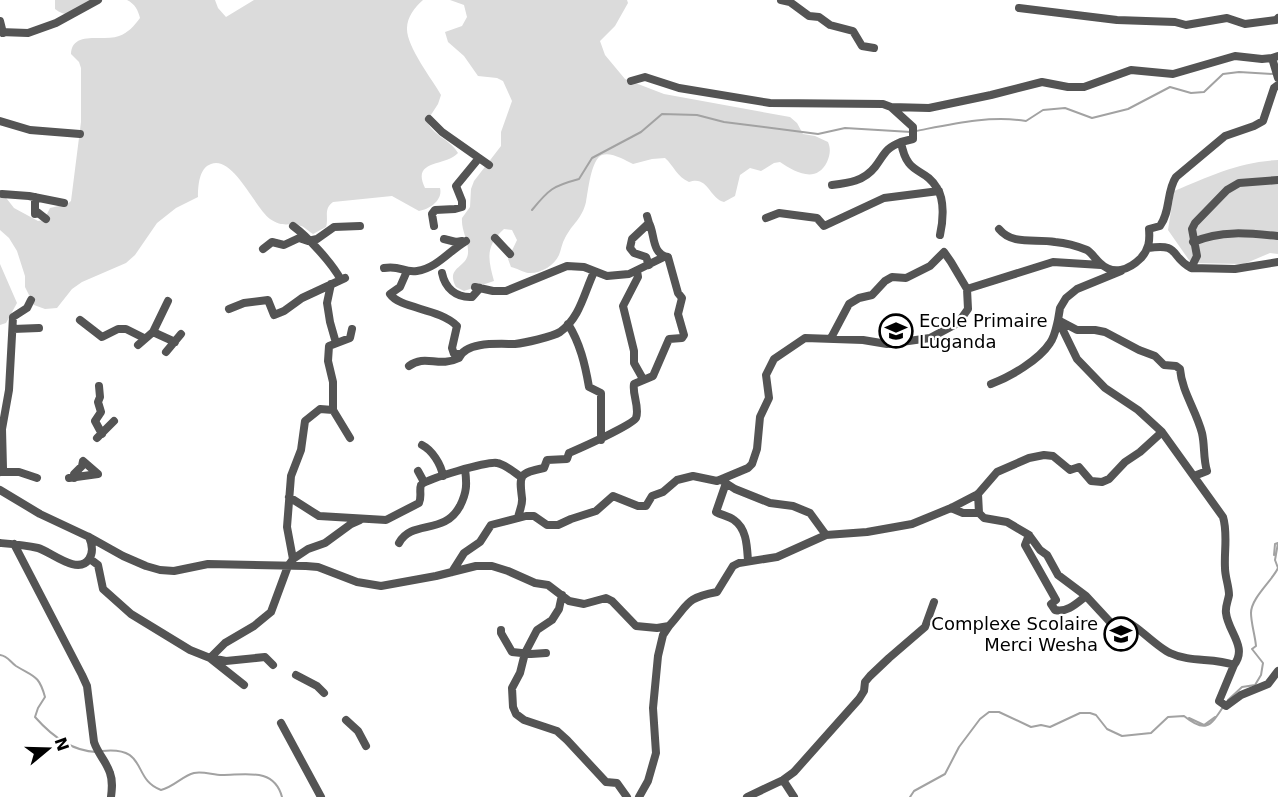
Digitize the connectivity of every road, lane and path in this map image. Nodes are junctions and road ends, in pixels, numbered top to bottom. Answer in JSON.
{"nodes":[{"id":1,"x":98,"y":0,"type":"edge"},
{"id":2,"x":781,"y":0,"type":"edge"},
{"id":3,"x":1019,"y":8,"type":"dead end"},
{"id":4,"x":1278,"y":18,"type":"edge"},
{"id":5,"x":0,"y":21,"type":"edge"},
{"id":6,"x":1,"y":33,"type":"edge"},
{"id":7,"x":874,"y":48,"type":"dead end"},
{"id":8,"x":1275,"y":57,"type":"edge"},
{"id":9,"x":1276,"y":74,"type":"edge"},
{"id":10,"x":632,"y":81,"type":"dead end"},
{"id":11,"x":1278,"y":85,"type":"edge"},
{"id":12,"x":891,"y":107,"type":"junction"},
{"id":13,"x":429,"y":119,"type":"dead end"},
{"id":14,"x":0,"y":121,"type":"edge"},
{"id":15,"x":80,"y":134,"type":"dead end"},
{"id":16,"x":901,"y":142,"type":"junction"},
{"id":17,"x":479,"y":158,"type":"junction"},
{"id":18,"x":489,"y":165,"type":"dead end"},
{"id":19,"x":1278,"y":180,"type":"edge"},
{"id":20,"x":832,"y":185,"type":"dead end"},
{"id":21,"x":939,"y":190,"type":"junction"},
{"id":22,"x":2,"y":194,"type":"dead end"},
{"id":23,"x":35,"y":198,"type":"junction"},
{"id":24,"x":64,"y":203,"type":"dead end"},
{"id":25,"x":766,"y":218,"type":"dead end"},
{"id":26,"x":46,"y":219,"type":"dead end"},
{"id":27,"x":293,"y":226,"type":"dead end"},
{"id":28,"x":360,"y":226,"type":"dead end"},
{"id":29,"x":434,"y":226,"type":"dead end"},
{"id":30,"x":999,"y":229,"type":"dead end"},
{"id":31,"x":940,"y":234,"type":"dead end"},
{"id":32,"x":1278,"y":236,"type":"edge"},
{"id":33,"x":495,"y":237,"type":"dead end"},
{"id":34,"x":444,"y":239,"type":"dead end"},
{"id":35,"x":308,"y":241,"type":"junction"},
{"id":36,"x":1193,"y":242,"type":"junction"},
{"id":37,"x":1148,"y":248,"type":"junction"},
{"id":38,"x":263,"y":249,"type":"dead end"},
{"id":39,"x":510,"y":254,"type":"dead end"},
{"id":40,"x":664,"y":257,"type":"junction"},
{"id":41,"x":1278,"y":262,"type":"edge"},
{"id":42,"x":649,"y":265,"type":"junction"},
{"id":43,"x":1101,"y":265,"type":"junction"},
{"id":44,"x":431,"y":267,"type":"junction"},
{"id":45,"x":384,"y":268,"type":"dead end"},
{"id":46,"x":1191,"y":268,"type":"junction"},
{"id":47,"x":638,"y":270,"type":"junction"},
{"id":48,"x":407,"y":271,"type":"junction"},
{"id":49,"x":1121,"y":271,"type":"junction"},
{"id":50,"x":594,"y":272,"type":"junction"},
{"id":51,"x":442,"y":273,"type":"junction"},
{"id":52,"x":453,"y":276,"type":"dead end"},
{"id":53,"x":331,"y":284,"type":"junction"},
{"id":54,"x":967,"y":289,"type":"junction"},
{"id":55,"x":32,"y":300,"type":"dead end"},
{"id":56,"x":168,"y":301,"type":"dead end"},
{"id":57,"x":229,"y":309,"type":"dead end"},
{"id":58,"x":285,"y":311,"type":"junction"},
{"id":59,"x":80,"y":320,"type":"dead end"},
{"id":60,"x":1058,"y":320,"type":"junction"},
{"id":61,"x":273,"y":322,"type":"dead end"},
{"id":62,"x":568,"y":324,"type":"junction"},
{"id":63,"x":39,"y":328,"type":"dead end"},
{"id":64,"x":14,"y":329,"type":"junction"},
{"id":65,"x":352,"y":329,"type":"dead end"},
{"id":66,"x":153,"y":332,"type":"junction"},
{"id":67,"x":181,"y":334,"type":"dead end"},
{"id":68,"x":831,"y":338,"type":"junction"},
{"id":69,"x":175,"y":342,"type":"junction"},
{"id":70,"x":336,"y":343,"type":"junction"},
{"id":71,"x":166,"y":352,"type":"dead end"},
{"id":72,"x":461,"y":354,"type":"junction"},
{"id":73,"x":409,"y":366,"type":"dead end"},
{"id":74,"x":643,"y":380,"type":"junction"},
{"id":75,"x":991,"y":384,"type":"dead end"},
{"id":76,"x":99,"y":386,"type":"dead end"},
{"id":77,"x":333,"y":410,"type":"junction"},
{"id":78,"x":114,"y":421,"type":"dead end"},
{"id":79,"x":1162,"y":432,"type":"junction"},
{"id":80,"x":350,"y":438,"type":"dead end"},
{"id":81,"x":601,"y":440,"type":"junction"},
{"id":82,"x":422,"y":445,"type":"dead end"},
{"id":83,"x":465,"y":469,"type":"junction"},
{"id":84,"x":418,"y":471,"type":"dead end"},
{"id":85,"x":0,"y":472,"type":"edge"},
{"id":86,"x":443,"y":476,"type":"junction"},
{"id":87,"x":1194,"y":476,"type":"junction"},
{"id":88,"x":521,"y":477,"type":"junction"},
{"id":89,"x":37,"y":478,"type":"dead end"},
{"id":90,"x":424,"y":482,"type":"junction"},
{"id":91,"x":723,"y":482,"type":"junction"},
{"id":92,"x":0,"y":490,"type":"edge"},
{"id":93,"x":978,"y":494,"type":"junction"},
{"id":94,"x":289,"y":497,"type":"junction"},
{"id":95,"x":951,"y":508,"type":"junction"},
{"id":96,"x":979,"y":513,"type":"junction"},
{"id":97,"x":364,"y":518,"type":"junction"},
{"id":98,"x":518,"y":518,"type":"junction"},
{"id":99,"x":826,"y":535,"type":"junction"},
{"id":100,"x":1029,"y":535,"type":"junction"},
{"id":101,"x":89,"y":537,"type":"junction"},
{"id":102,"x":0,"y":543,"type":"edge"},
{"id":103,"x":399,"y":543,"type":"dead end"},
{"id":104,"x":14,"y":544,"type":"junction"},
{"id":105,"x":90,"y":559,"type":"junction"},
{"id":106,"x":748,"y":561,"type":"junction"},
{"id":107,"x":290,"y":562,"type":"junction"},
{"id":108,"x":452,"y":572,"type":"junction"},
{"id":109,"x":562,"y":595,"type":"junction"},
{"id":110,"x":1086,"y":596,"type":"junction"},
{"id":111,"x":934,"y":602,"type":"dead end"},
{"id":112,"x":669,"y":626,"type":"junction"},
{"id":113,"x":501,"y":630,"type":"dead end"},
{"id":114,"x":525,"y":653,"type":"junction"},
{"id":115,"x":546,"y":653,"type":"dead end"},
{"id":116,"x":210,"y":658,"type":"junction"},
{"id":117,"x":273,"y":665,"type":"dead end"},
{"id":118,"x":1234,"y":665,"type":"junction"},
{"id":119,"x":1278,"y":671,"type":"edge"},
{"id":120,"x":296,"y":675,"type":"dead end"},
{"id":121,"x":244,"y":685,"type":"dead end"},
{"id":122,"x":324,"y":693,"type":"dead end"},
{"id":123,"x":346,"y":720,"type":"dead end"},
{"id":124,"x":281,"y":723,"type":"dead end"},
{"id":125,"x":366,"y":746,"type":"dead end"},
{"id":126,"x":783,"y":780,"type":"junction"},
{"id":127,"x":111,"y":797,"type":"edge"},
{"id":128,"x":321,"y":797,"type":"edge"},
{"id":129,"x":627,"y":797,"type":"edge"},
{"id":130,"x":639,"y":797,"type":"edge"},
{"id":131,"x":747,"y":797,"type":"edge"},
{"id":132,"x":794,"y":797,"type":"edge"}],
"edges":[{"from":1,"to":6,"type":"street"},
{"from":2,"to":7,"type":"street"},
{"from":3,"to":4,"type":"street"},
{"from":5,"to":6,"type":"street"},
{"from":8,"to":9,"type":"street"},
{"from":8,"to":12,"type":"street"},
{"from":10,"to":12,"type":"street"},
{"from":11,"to":37,"type":"street"},
{"from":12,"to":16,"type":"street"},
{"from":13,"to":17,"type":"street"},
{"from":14,"to":15,"type":"street"},
{"from":16,"to":20,"type":"street"},
{"from":16,"to":21,"type":"street"},
{"from":17,"to":18,"type":"street"},
{"from":17,"to":29,"type":"street"},
{"from":19,"to":36,"type":"street"},
{"from":21,"to":25,"type":"street"},
{"from":21,"to":31,"type":"street"},
{"from":22,"to":23,"type":"street"},
{"from":23,"to":24,"type":"street"},
{"from":23,"to":26,"type":"street"},
{"from":27,"to":35,"type":"street"},
{"from":28,"to":35,"type":"street"},
{"from":30,"to":43,"type":"street"},
{"from":32,"to":36,"type":"street"},
{"from":33,"to":39,"type":"street"},
{"from":34,"to":44,"type":"street"},
{"from":35,"to":38,"type":"street"},
{"from":35,"to":53,"type":"street"},
{"from":36,"to":46,"type":"street"},
{"from":37,"to":46,"type":"street"},
{"from":37,"to":49,"type":"street"},
{"from":40,"to":42,"type":"street"},
{"from":40,"to":42,"type":"street"},
{"from":40,"to":74,"type":"street"},
{"from":41,"to":46,"type":"street"},
{"from":42,"to":47,"type":"street"},
{"from":43,"to":49,"type":"street"},
{"from":43,"to":54,"type":"street"},
{"from":44,"to":48,"type":"street"},
{"from":44,"to":51,"type":"street"},
{"from":45,"to":48,"type":"street"},
{"from":47,"to":50,"type":"street"},
{"from":47,"to":74,"type":"street"},
{"from":48,"to":72,"type":"street"},
{"from":49,"to":60,"type":"street"},
{"from":50,"to":51,"type":"street"},
{"from":50,"to":62,"type":"street"},
{"from":51,"to":52,"type":"street"},
{"from":53,"to":58,"type":"street"},
{"from":53,"to":70,"type":"street"},
{"from":54,"to":68,"type":"street"},
{"from":54,"to":68,"type":"street"},
{"from":55,"to":64,"type":"street"},
{"from":56,"to":66,"type":"street"},
{"from":57,"to":58,"type":"street"},
{"from":58,"to":61,"type":"street"},
{"from":59,"to":66,"type":"street"},
{"from":60,"to":75,"type":"street"},
{"from":60,"to":79,"type":"street"},
{"from":60,"to":87,"type":"street"},
{"from":62,"to":72,"type":"street"},
{"from":62,"to":81,"type":"street"},
{"from":63,"to":64,"type":"street"},
{"from":64,"to":85,"type":"street"},
{"from":65,"to":70,"type":"street"},
{"from":66,"to":69,"type":"street"},
{"from":67,"to":69,"type":"street"},
{"from":68,"to":91,"type":"street"},
{"from":69,"to":71,"type":"street"},
{"from":70,"to":77,"type":"street"},
{"from":72,"to":73,"type":"street"},
{"from":74,"to":81,"type":"street"},
{"from":76,"to":78,"type":"street"},
{"from":77,"to":80,"type":"street"},
{"from":77,"to":94,"type":"street"},
{"from":79,"to":87,"type":"street"},
{"from":79,"to":93,"type":"street"},
{"from":81,"to":88,"type":"street"},
{"from":82,"to":86,"type":"street"},
{"from":83,"to":86,"type":"street"},
{"from":83,"to":88,"type":"street"},
{"from":83,"to":103,"type":"street"},
{"from":84,"to":90,"type":"street"},
{"from":85,"to":89,"type":"street"},
{"from":86,"to":90,"type":"street"},
{"from":87,"to":118,"type":"street"},
{"from":88,"to":98,"type":"street"},
{"from":90,"to":97,"type":"street"},
{"from":91,"to":98,"type":"street"},
{"from":91,"to":99,"type":"street"},
{"from":91,"to":106,"type":"street"},
{"from":92,"to":101,"type":"street"},
{"from":93,"to":95,"type":"street"},
{"from":93,"to":96,"type":"street"},
{"from":94,"to":97,"type":"street"},
{"from":94,"to":107,"type":"street"},
{"from":95,"to":96,"type":"street"},
{"from":95,"to":99,"type":"street"},
{"from":96,"to":100,"type":"street"},
{"from":97,"to":107,"type":"street"},
{"from":98,"to":108,"type":"street"},
{"from":99,"to":106,"type":"street"},
{"from":100,"to":110,"type":"street"},
{"from":100,"to":110,"type":"street"},
{"from":101,"to":105,"type":"street"},
{"from":101,"to":107,"type":"street"},
{"from":102,"to":104,"type":"street"},
{"from":104,"to":105,"type":"street"},
{"from":104,"to":127,"type":"street"},
{"from":105,"to":116,"type":"street"},
{"from":106,"to":112,"type":"street"},
{"from":107,"to":108,"type":"street"},
{"from":107,"to":116,"type":"street"},
{"from":108,"to":109,"type":"street"},
{"from":109,"to":112,"type":"street"},
{"from":109,"to":114,"type":"street"},
{"from":110,"to":118,"type":"street"},
{"from":111,"to":126,"type":"street"},
{"from":112,"to":130,"type":"street"},
{"from":113,"to":114,"type":"street"},
{"from":114,"to":115,"type":"street"},
{"from":114,"to":129,"type":"street"},
{"from":116,"to":117,"type":"street"},
{"from":116,"to":121,"type":"street"},
{"from":118,"to":119,"type":"street"},
{"from":120,"to":122,"type":"street"},
{"from":123,"to":125,"type":"street"},
{"from":124,"to":128,"type":"street"},
{"from":126,"to":131,"type":"street"},
{"from":126,"to":132,"type":"street"}]}
